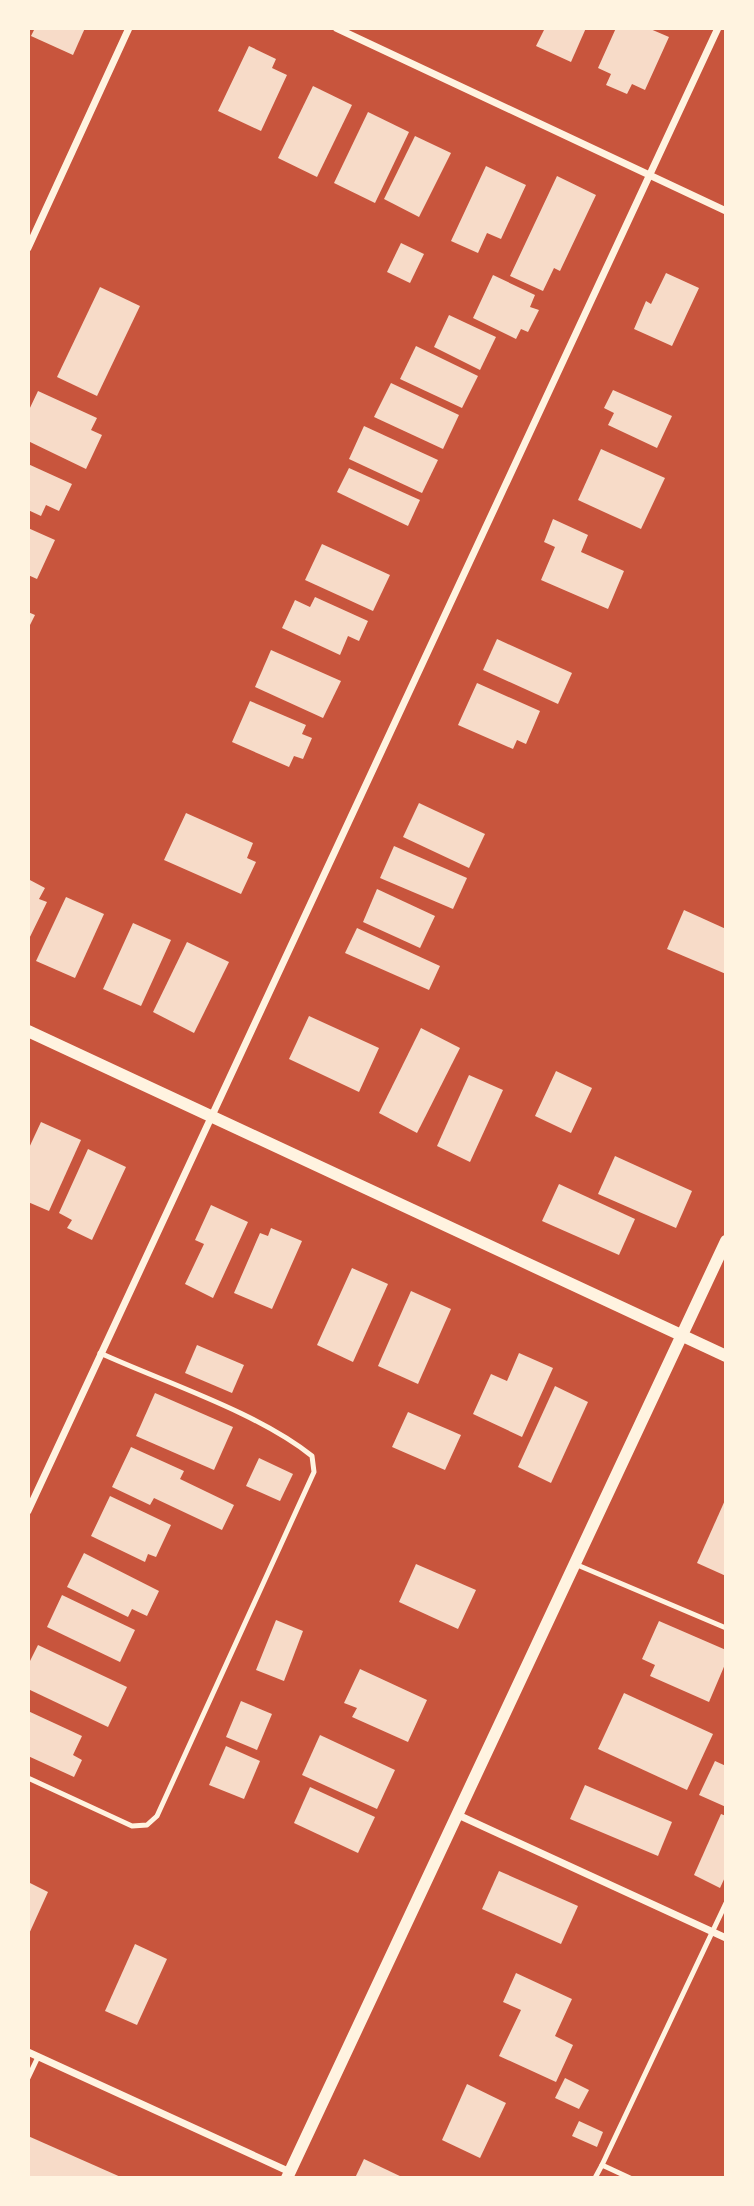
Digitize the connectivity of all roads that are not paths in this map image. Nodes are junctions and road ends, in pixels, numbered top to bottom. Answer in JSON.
{"nodes":[{"id":1,"x":129,"y":28,"type":"edge"},
{"id":2,"x":336,"y":28,"type":"edge"},
{"id":3,"x":718,"y":28,"type":"edge"},
{"id":4,"x":651,"y":176,"type":"junction"},
{"id":5,"x":726,"y":211,"type":"edge"},
{"id":6,"x":28,"y":248,"type":"edge"},
{"id":7,"x":28,"y":1031,"type":"edge"},
{"id":8,"x":209,"y":1116,"type":"junction"},
{"id":9,"x":726,"y":1241,"type":"edge"},
{"id":10,"x":681,"y":1335,"type":"junction"},
{"id":11,"x":100,"y":1353,"type":"junction"},
{"id":12,"x":726,"y":1356,"type":"edge"},
{"id":13,"x":28,"y":1511,"type":"edge"},
{"id":14,"x":575,"y":1564,"type":"junction"},
{"id":15,"x":726,"y":1628,"type":"edge"},
{"id":16,"x":28,"y":1778,"type":"edge"},
{"id":17,"x":456,"y":1814,"type":"junction"},
{"id":18,"x":726,"y":1903,"type":"edge"},
{"id":19,"x":712,"y":1932,"type":"junction"},
{"id":20,"x":726,"y":1938,"type":"edge"},
{"id":21,"x":28,"y":2052,"type":"edge"},
{"id":22,"x":38,"y":2057,"type":"junction"},
{"id":23,"x":28,"y":2078,"type":"edge"},
{"id":24,"x":601,"y":2165,"type":"junction"},
{"id":25,"x":288,"y":2175,"type":"edge"},
{"id":26,"x":596,"y":2178,"type":"edge"},
{"id":27,"x":630,"y":2178,"type":"edge"}],
"edges":[{"from":1,"to":6,"type":"street"},
{"from":2,"to":4,"type":"street"},
{"from":3,"to":4,"type":"street"},
{"from":4,"to":5,"type":"street"},
{"from":4,"to":8,"type":"street"},
{"from":7,"to":8,"type":"street"},
{"from":8,"to":10,"type":"street"},
{"from":8,"to":11,"type":"street"},
{"from":9,"to":10,"type":"street"},
{"from":10,"to":12,"type":"street"},
{"from":10,"to":14,"type":"street"},
{"from":11,"to":13,"type":"street"},
{"from":11,"to":16,"type":"lane"},
{"from":14,"to":15,"type":"lane"},
{"from":14,"to":17,"type":"street"},
{"from":17,"to":19,"type":"street"},
{"from":17,"to":25,"type":"street"},
{"from":18,"to":19,"type":"lane"},
{"from":19,"to":20,"type":"street"},
{"from":19,"to":24,"type":"lane"},
{"from":21,"to":22,"type":"street"},
{"from":22,"to":23,"type":"lane"},
{"from":22,"to":25,"type":"street"},
{"from":24,"to":26,"type":"lane"},
{"from":24,"to":27,"type":"lane"}]}
